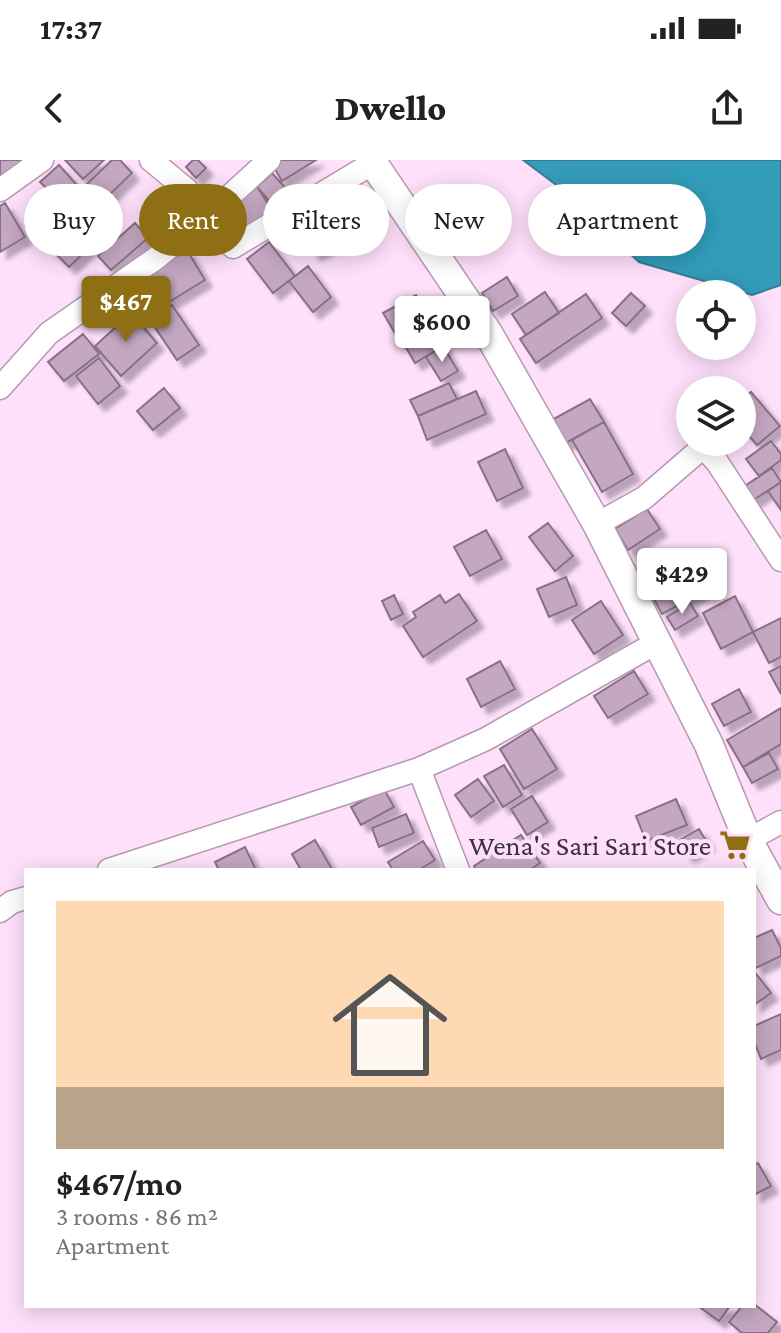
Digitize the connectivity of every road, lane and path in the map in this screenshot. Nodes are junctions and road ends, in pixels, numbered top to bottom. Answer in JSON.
{"nodes":[{"id":1,"x":42,"y":160,"type":"edge"},
{"id":2,"x":151,"y":160,"type":"edge"},
{"id":3,"x":269,"y":160,"type":"edge"},
{"id":4,"x":372,"y":162,"type":"edge"},
{"id":5,"x":180,"y":184,"type":"edge"},
{"id":6,"x":243,"y":184,"type":"edge"},
{"id":7,"x":0,"y":190,"type":"edge"},
{"id":8,"x":247,"y":238,"type":"edge"},
{"id":9,"x":159,"y":256,"type":"edge"},
{"id":10,"x":0,"y":388,"type":"edge"},
{"id":11,"x":597,"y":524,"type":"junction"},
{"id":12,"x":781,"y":560,"type":"edge"},
{"id":13,"x":656,"y":643,"type":"junction"},
{"id":14,"x":419,"y":769,"type":"junction"},
{"id":15,"x":781,"y":822,"type":"edge"},
{"id":16,"x":748,"y":840,"type":"junction"},
{"id":17,"x":115,"y":868,"type":"edge"},
{"id":18,"x":457,"y":868,"type":"edge"},
{"id":19,"x":24,"y":899,"type":"edge"},
{"id":20,"x":781,"y":900,"type":"edge"},
{"id":21,"x":0,"y":911,"type":"edge"}],
"edges":[{"from":1,"to":7,"type":"street"},
{"from":2,"to":5,"type":"street"},
{"from":3,"to":6,"type":"street"},
{"from":4,"to":8,"type":"street"},
{"from":4,"to":11,"type":"main road"},
{"from":9,"to":10,"type":"street"},
{"from":11,"to":12,"type":"street"},
{"from":11,"to":13,"type":"main road"},
{"from":13,"to":14,"type":"street"},
{"from":13,"to":16,"type":"main road"},
{"from":14,"to":17,"type":"street"},
{"from":14,"to":18,"type":"street"},
{"from":15,"to":16,"type":"street"},
{"from":16,"to":20,"type":"main road"},
{"from":19,"to":21,"type":"street"}]}
